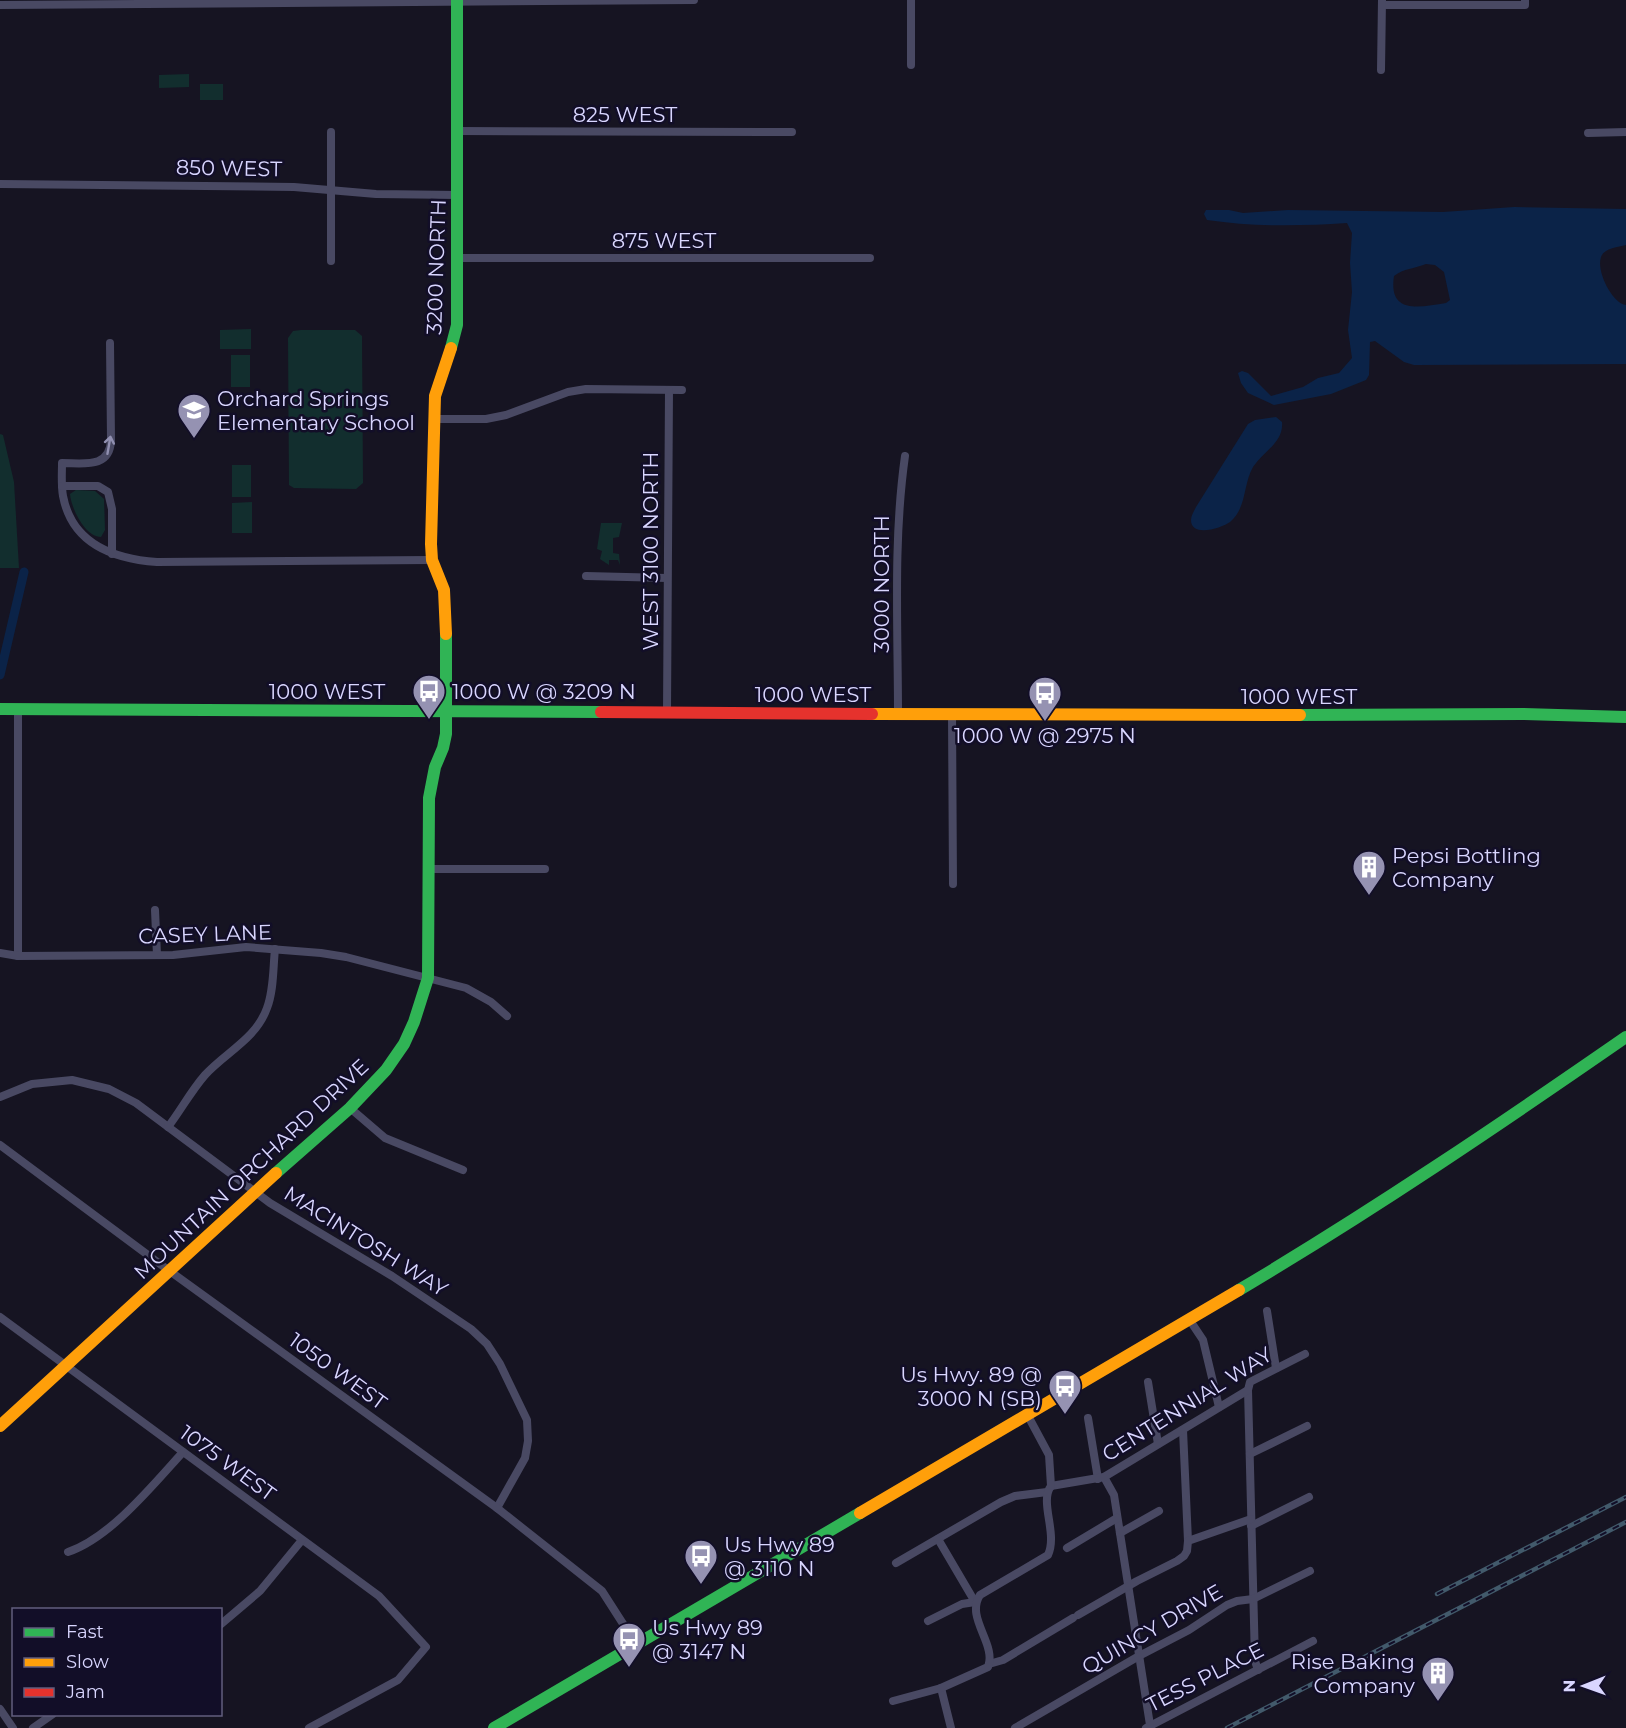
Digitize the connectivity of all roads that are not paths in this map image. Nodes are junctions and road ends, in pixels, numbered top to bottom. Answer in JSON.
{"nodes":[{"id":1,"x":694,"y":0,"type":"edge"},
{"id":2,"x":911,"y":0,"type":"edge"},
{"id":3,"x":457,"y":1,"type":"edge"},
{"id":4,"x":1382,"y":2,"type":"edge"},
{"id":5,"x":1525,"y":3,"type":"edge"},
{"id":6,"x":0,"y":5,"type":"edge"},
{"id":7,"x":911,"y":65,"type":"dead end"},
{"id":8,"x":1382,"y":69,"type":"dead end"},
{"id":9,"x":458,"y":131,"type":"junction"},
{"id":10,"x":331,"y":132,"type":"dead end"},
{"id":11,"x":792,"y":132,"type":"dead end"},
{"id":12,"x":1626,"y":132,"type":"edge"},
{"id":13,"x":1588,"y":133,"type":"dead end"},
{"id":14,"x":0,"y":184,"type":"edge"},
{"id":15,"x":331,"y":191,"type":"junction"},
{"id":16,"x":458,"y":195,"type":"junction"},
{"id":17,"x":458,"y":258,"type":"junction"},
{"id":18,"x":870,"y":258,"type":"dead end"},
{"id":19,"x":331,"y":261,"type":"dead end"},
{"id":20,"x":110,"y":343,"type":"dead end"},
{"id":21,"x":669,"y":390,"type":"junction"},
{"id":22,"x":681,"y":390,"type":"dead end"},
{"id":23,"x":434,"y":419,"type":"junction"},
{"id":24,"x":905,"y":456,"type":"dead end"},
{"id":25,"x":62,"y":486,"type":"junction"},
{"id":26,"x":112,"y":554,"type":"junction"},
{"id":27,"x":432,"y":560,"type":"junction"},
{"id":28,"x":586,"y":576,"type":"dead end"},
{"id":29,"x":668,"y":578,"type":"junction"},
{"id":30,"x":18,"y":709,"type":"junction"},
{"id":31,"x":0,"y":710,"type":"edge"},
{"id":32,"x":447,"y":710,"type":"junction"},
{"id":33,"x":668,"y":712,"type":"junction"},
{"id":34,"x":898,"y":714,"type":"junction"},
{"id":35,"x":952,"y":714,"type":"junction"},
{"id":36,"x":1626,"y":717,"type":"edge"},
{"id":37,"x":429,"y":869,"type":"junction"},
{"id":38,"x":545,"y":869,"type":"dead end"},
{"id":39,"x":953,"y":884,"type":"dead end"},
{"id":40,"x":155,"y":910,"type":"dead end"},
{"id":41,"x":274,"y":948,"type":"junction"},
{"id":42,"x":0,"y":953,"type":"edge"},
{"id":43,"x":18,"y":956,"type":"junction"},
{"id":44,"x":157,"y":956,"type":"junction"},
{"id":45,"x":428,"y":978,"type":"junction"},
{"id":46,"x":507,"y":1016,"type":"dead end"},
{"id":47,"x":1626,"y":1036,"type":"edge"},
{"id":48,"x":1626,"y":1043,"type":"edge"},
{"id":49,"x":1609,"y":1048,"type":"junction"},
{"id":50,"x":0,"y":1097,"type":"edge"},
{"id":51,"x":350,"y":1108,"type":"junction"},
{"id":52,"x":168,"y":1127,"type":"junction"},
{"id":53,"x":0,"y":1145,"type":"edge"},
{"id":54,"x":463,"y":1170,"type":"dead end"},
{"id":55,"x":255,"y":1192,"type":"junction"},
{"id":56,"x":170,"y":1271,"type":"junction"},
{"id":57,"x":1267,"y":1311,"type":"dead end"},
{"id":58,"x":0,"y":1317,"type":"edge"},
{"id":59,"x":1190,"y":1319,"type":"junction"},
{"id":60,"x":1305,"y":1354,"type":"dead end"},
{"id":61,"x":67,"y":1366,"type":"junction"},
{"id":62,"x":1276,"y":1368,"type":"junction"},
{"id":63,"x":1148,"y":1382,"type":"dead end"},
{"id":64,"x":1248,"y":1390,"type":"junction"},
{"id":65,"x":1220,"y":1407,"type":"junction"},
{"id":66,"x":1027,"y":1414,"type":"junction"},
{"id":67,"x":1088,"y":1418,"type":"dead end"},
{"id":68,"x":0,"y":1426,"type":"edge"},
{"id":69,"x":1307,"y":1426,"type":"dead end"},
{"id":70,"x":1183,"y":1430,"type":"junction"},
{"id":71,"x":1158,"y":1444,"type":"junction"},
{"id":72,"x":183,"y":1452,"type":"junction"},
{"id":73,"x":1250,"y":1454,"type":"junction"},
{"id":74,"x":1101,"y":1478,"type":"junction"},
{"id":75,"x":1049,"y":1489,"type":"junction"},
{"id":76,"x":1309,"y":1497,"type":"dead end"},
{"id":77,"x":497,"y":1508,"type":"junction"},
{"id":78,"x":1160,"y":1511,"type":"dead end"},
{"id":79,"x":1117,"y":1518,"type":"junction"},
{"id":80,"x":1251,"y":1522,"type":"junction"},
{"id":81,"x":1120,"y":1533,"type":"junction"},
{"id":82,"x":938,"y":1539,"type":"junction"},
{"id":83,"x":302,"y":1540,"type":"junction"},
{"id":84,"x":1188,"y":1541,"type":"junction"},
{"id":85,"x":1067,"y":1548,"type":"dead end"},
{"id":86,"x":68,"y":1552,"type":"dead end"},
{"id":87,"x":896,"y":1563,"type":"dead end"},
{"id":88,"x":1310,"y":1571,"type":"dead end"},
{"id":89,"x":1128,"y":1587,"type":"junction"},
{"id":90,"x":1253,"y":1599,"type":"junction"},
{"id":91,"x":975,"y":1602,"type":"junction"},
{"id":92,"x":928,"y":1621,"type":"dead end"},
{"id":93,"x":222,"y":1623,"type":"edge"},
{"id":94,"x":1313,"y":1641,"type":"dead end"},
{"id":95,"x":636,"y":1644,"type":"junction"},
{"id":96,"x":1139,"y":1656,"type":"junction"},
{"id":97,"x":990,"y":1664,"type":"junction"},
{"id":98,"x":1258,"y":1670,"type":"junction"},
{"id":99,"x":940,"y":1688,"type":"junction"},
{"id":100,"x":892,"y":1701,"type":"dead end"},
{"id":101,"x":0,"y":1708,"type":"edge"},
{"id":102,"x":49,"y":1716,"type":"edge"},
{"id":103,"x":1148,"y":1727,"type":"edge"},
{"id":104,"x":13,"y":1728,"type":"edge"},
{"id":105,"x":33,"y":1728,"type":"edge"},
{"id":106,"x":309,"y":1728,"type":"edge"},
{"id":107,"x":494,"y":1728,"type":"edge"},
{"id":108,"x":951,"y":1728,"type":"edge"},
{"id":109,"x":1015,"y":1728,"type":"edge"}],
"edges":[{"from":1,"to":3,"type":"street"},
{"from":2,"to":7,"type":"street"},
{"from":3,"to":6,"type":"street"},
{"from":3,"to":9,"type":"street","name":"3200 NORTH"},
{"from":4,"to":5,"type":"street"},
{"from":4,"to":8,"type":"street"},
{"from":9,"to":11,"type":"street","name":"825 WEST"},
{"from":9,"to":16,"type":"street","name":"3200 NORTH"},
{"from":10,"to":15,"type":"street"},
{"from":12,"to":13,"type":"street"},
{"from":14,"to":15,"type":"street","name":"850 WEST"},
{"from":15,"to":16,"type":"street","name":"850 WEST"},
{"from":15,"to":19,"type":"street"},
{"from":16,"to":17,"type":"street","name":"3200 NORTH"},
{"from":17,"to":18,"type":"street","name":"875 WEST"},
{"from":17,"to":23,"type":"street","name":"3200 NORTH"},
{"from":25,"to":20,"type":"street","one_way":true},
{"from":21,"to":22,"type":"street"},
{"from":21,"to":23,"type":"street"},
{"from":21,"to":29,"type":"street","name":"WEST 3100 NORTH"},
{"from":23,"to":27,"type":"street","name":"3200 NORTH"},
{"from":24,"to":34,"type":"street","name":"3000 NORTH"},
{"from":25,"to":26,"type":"street"},
{"from":25,"to":26,"type":"street"},
{"from":26,"to":27,"type":"street"},
{"from":27,"to":32,"type":"street","name":"3200 NORTH"},
{"from":28,"to":29,"type":"street"},
{"from":29,"to":33,"type":"street","name":"WEST 3100 NORTH"},
{"from":30,"to":31,"type":"street","name":"1000 WEST"},
{"from":30,"to":32,"type":"street","name":"1000 WEST"},
{"from":30,"to":43,"type":"street"},
{"from":32,"to":33,"type":"street","name":"1000 WEST"},
{"from":32,"to":37,"type":"street","name":"MOUNTAIN ORCHARD DRIVE"},
{"from":33,"to":34,"type":"street","name":"1000 WEST"},
{"from":34,"to":35,"type":"street","name":"1000 WEST"},
{"from":35,"to":36,"type":"street","name":"1000 WEST"},
{"from":35,"to":39,"type":"street"},
{"from":37,"to":38,"type":"street"},
{"from":37,"to":45,"type":"street","name":"MOUNTAIN ORCHARD DRIVE"},
{"from":40,"to":44,"type":"street"},
{"from":41,"to":44,"type":"street","name":"CASEY LANE"},
{"from":41,"to":45,"type":"street","name":"CASEY LANE"},
{"from":41,"to":52,"type":"street"},
{"from":42,"to":43,"type":"street","name":"CASEY LANE"},
{"from":43,"to":44,"type":"street","name":"CASEY LANE"},
{"from":45,"to":46,"type":"street","name":"CASEY LANE"},
{"from":45,"to":51,"type":"street","name":"MOUNTAIN ORCHARD DRIVE"},
{"from":47,"to":49,"type":"street"},
{"from":48,"to":49,"type":"street"},
{"from":49,"to":59,"type":"street"},
{"from":50,"to":52,"type":"street","name":"MACINTOSH WAY"},
{"from":51,"to":54,"type":"street"},
{"from":51,"to":55,"type":"street","name":"MOUNTAIN ORCHARD DRIVE"},
{"from":52,"to":55,"type":"street","name":"MACINTOSH WAY"},
{"from":53,"to":56,"type":"street","name":"1050 WEST"},
{"from":55,"to":56,"type":"street","name":"MOUNTAIN ORCHARD DRIVE"},
{"from":55,"to":77,"type":"street","name":"MACINTOSH WAY"},
{"from":56,"to":61,"type":"street","name":"MOUNTAIN ORCHARD DRIVE"},
{"from":56,"to":77,"type":"street","name":"1050 WEST"},
{"from":57,"to":62,"type":"street"},
{"from":58,"to":61,"type":"street","name":"1075 WEST"},
{"from":59,"to":65,"type":"street"},
{"from":59,"to":66,"type":"street"},
{"from":60,"to":62,"type":"street","name":"CENTENNIAL WAY"},
{"from":61,"to":68,"type":"street","name":"MOUNTAIN ORCHARD DRIVE"},
{"from":61,"to":72,"type":"street","name":"1075 WEST"},
{"from":62,"to":64,"type":"street","name":"CENTENNIAL WAY"},
{"from":63,"to":71,"type":"street"},
{"from":64,"to":65,"type":"street","name":"CENTENNIAL WAY"},
{"from":64,"to":73,"type":"street"},
{"from":65,"to":70,"type":"street","name":"CENTENNIAL WAY"},
{"from":66,"to":75,"type":"street"},
{"from":66,"to":95,"type":"street"},
{"from":67,"to":74,"type":"street"},
{"from":69,"to":73,"type":"street"},
{"from":70,"to":71,"type":"street","name":"CENTENNIAL WAY"},
{"from":70,"to":84,"type":"street"},
{"from":71,"to":74,"type":"street","name":"CENTENNIAL WAY"},
{"from":72,"to":83,"type":"street","name":"1075 WEST"},
{"from":72,"to":86,"type":"street"},
{"from":73,"to":80,"type":"street"},
{"from":74,"to":75,"type":"street","name":"CENTENNIAL WAY"},
{"from":74,"to":79,"type":"street"},
{"from":75,"to":82,"type":"street","name":"CENTENNIAL WAY"},
{"from":75,"to":91,"type":"street"},
{"from":76,"to":80,"type":"street"},
{"from":77,"to":95,"type":"street","name":"1050 WEST"},
{"from":78,"to":81,"type":"street"},
{"from":79,"to":81,"type":"street"},
{"from":79,"to":85,"type":"street"},
{"from":80,"to":84,"type":"street"},
{"from":80,"to":90,"type":"street"},
{"from":81,"to":89,"type":"street"},
{"from":82,"to":87,"type":"street","name":"CENTENNIAL WAY"},
{"from":82,"to":91,"type":"street"},
{"from":83,"to":93,"type":"street"},
{"from":83,"to":106,"type":"street","name":"1075 WEST"},
{"from":84,"to":89,"type":"street"},
{"from":88,"to":90,"type":"street","name":"QUINCY DRIVE"},
{"from":89,"to":96,"type":"street"},
{"from":89,"to":97,"type":"street"},
{"from":90,"to":96,"type":"street","name":"QUINCY DRIVE"},
{"from":90,"to":98,"type":"street"},
{"from":91,"to":92,"type":"street"},
{"from":91,"to":97,"type":"street"},
{"from":94,"to":98,"type":"street","name":"TESS PLACE"},
{"from":95,"to":107,"type":"street"},
{"from":96,"to":103,"type":"street"},
{"from":96,"to":109,"type":"street","name":"QUINCY DRIVE"},
{"from":97,"to":99,"type":"street"},
{"from":98,"to":103,"type":"street","name":"TESS PLACE"},
{"from":99,"to":100,"type":"street"},
{"from":99,"to":108,"type":"street"},
{"from":101,"to":104,"type":"street"},
{"from":102,"to":105,"type":"street"}]}
